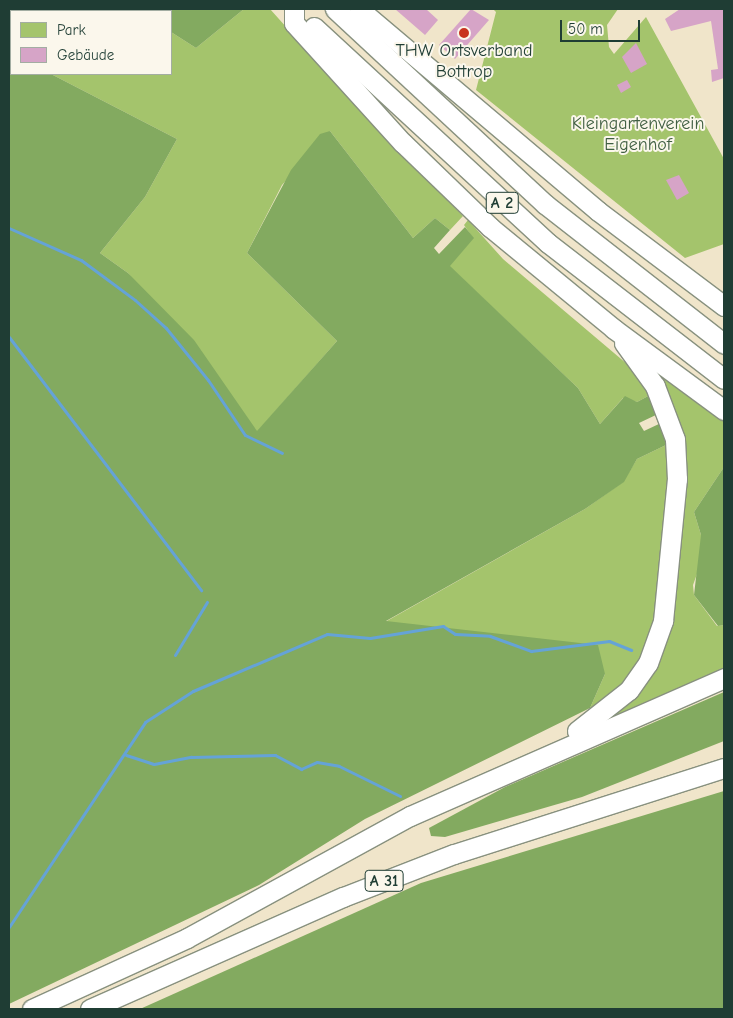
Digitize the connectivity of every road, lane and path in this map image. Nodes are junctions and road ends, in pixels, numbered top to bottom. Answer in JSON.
{"nodes":[{"id":1,"x":295,"y":9,"type":"edge"},
{"id":2,"x":335,"y":9,"type":"edge"},
{"id":3,"x":359,"y":9,"type":"edge"},
{"id":4,"x":724,"y":306,"type":"edge"},
{"id":5,"x":614,"y":329,"type":"junction"},
{"id":6,"x":724,"y":344,"type":"edge"},
{"id":7,"x":724,"y":379,"type":"edge"},
{"id":8,"x":724,"y":410,"type":"edge"},
{"id":9,"x":724,"y":678,"type":"edge"},
{"id":10,"x":536,"y":758,"type":"junction"},
{"id":11,"x":724,"y":766,"type":"edge"},
{"id":12,"x":32,"y":1009,"type":"edge"},
{"id":13,"x":90,"y":1009,"type":"edge"}],
"edges":[{"from":1,"to":5,"type":"highway"},
{"from":1,"to":7,"type":"highway","number":"A 2"},
{"from":2,"to":6,"type":"highway","number":"A 2"},
{"from":3,"to":4,"type":"highway"},
{"from":5,"to":8,"type":"highway"},
{"from":5,"to":10,"type":"highway"},
{"from":9,"to":10,"type":"highway","number":"A 31"},
{"from":10,"to":12,"type":"highway","number":"A 31"},
{"from":11,"to":13,"type":"highway","number":"A 31"}]}
